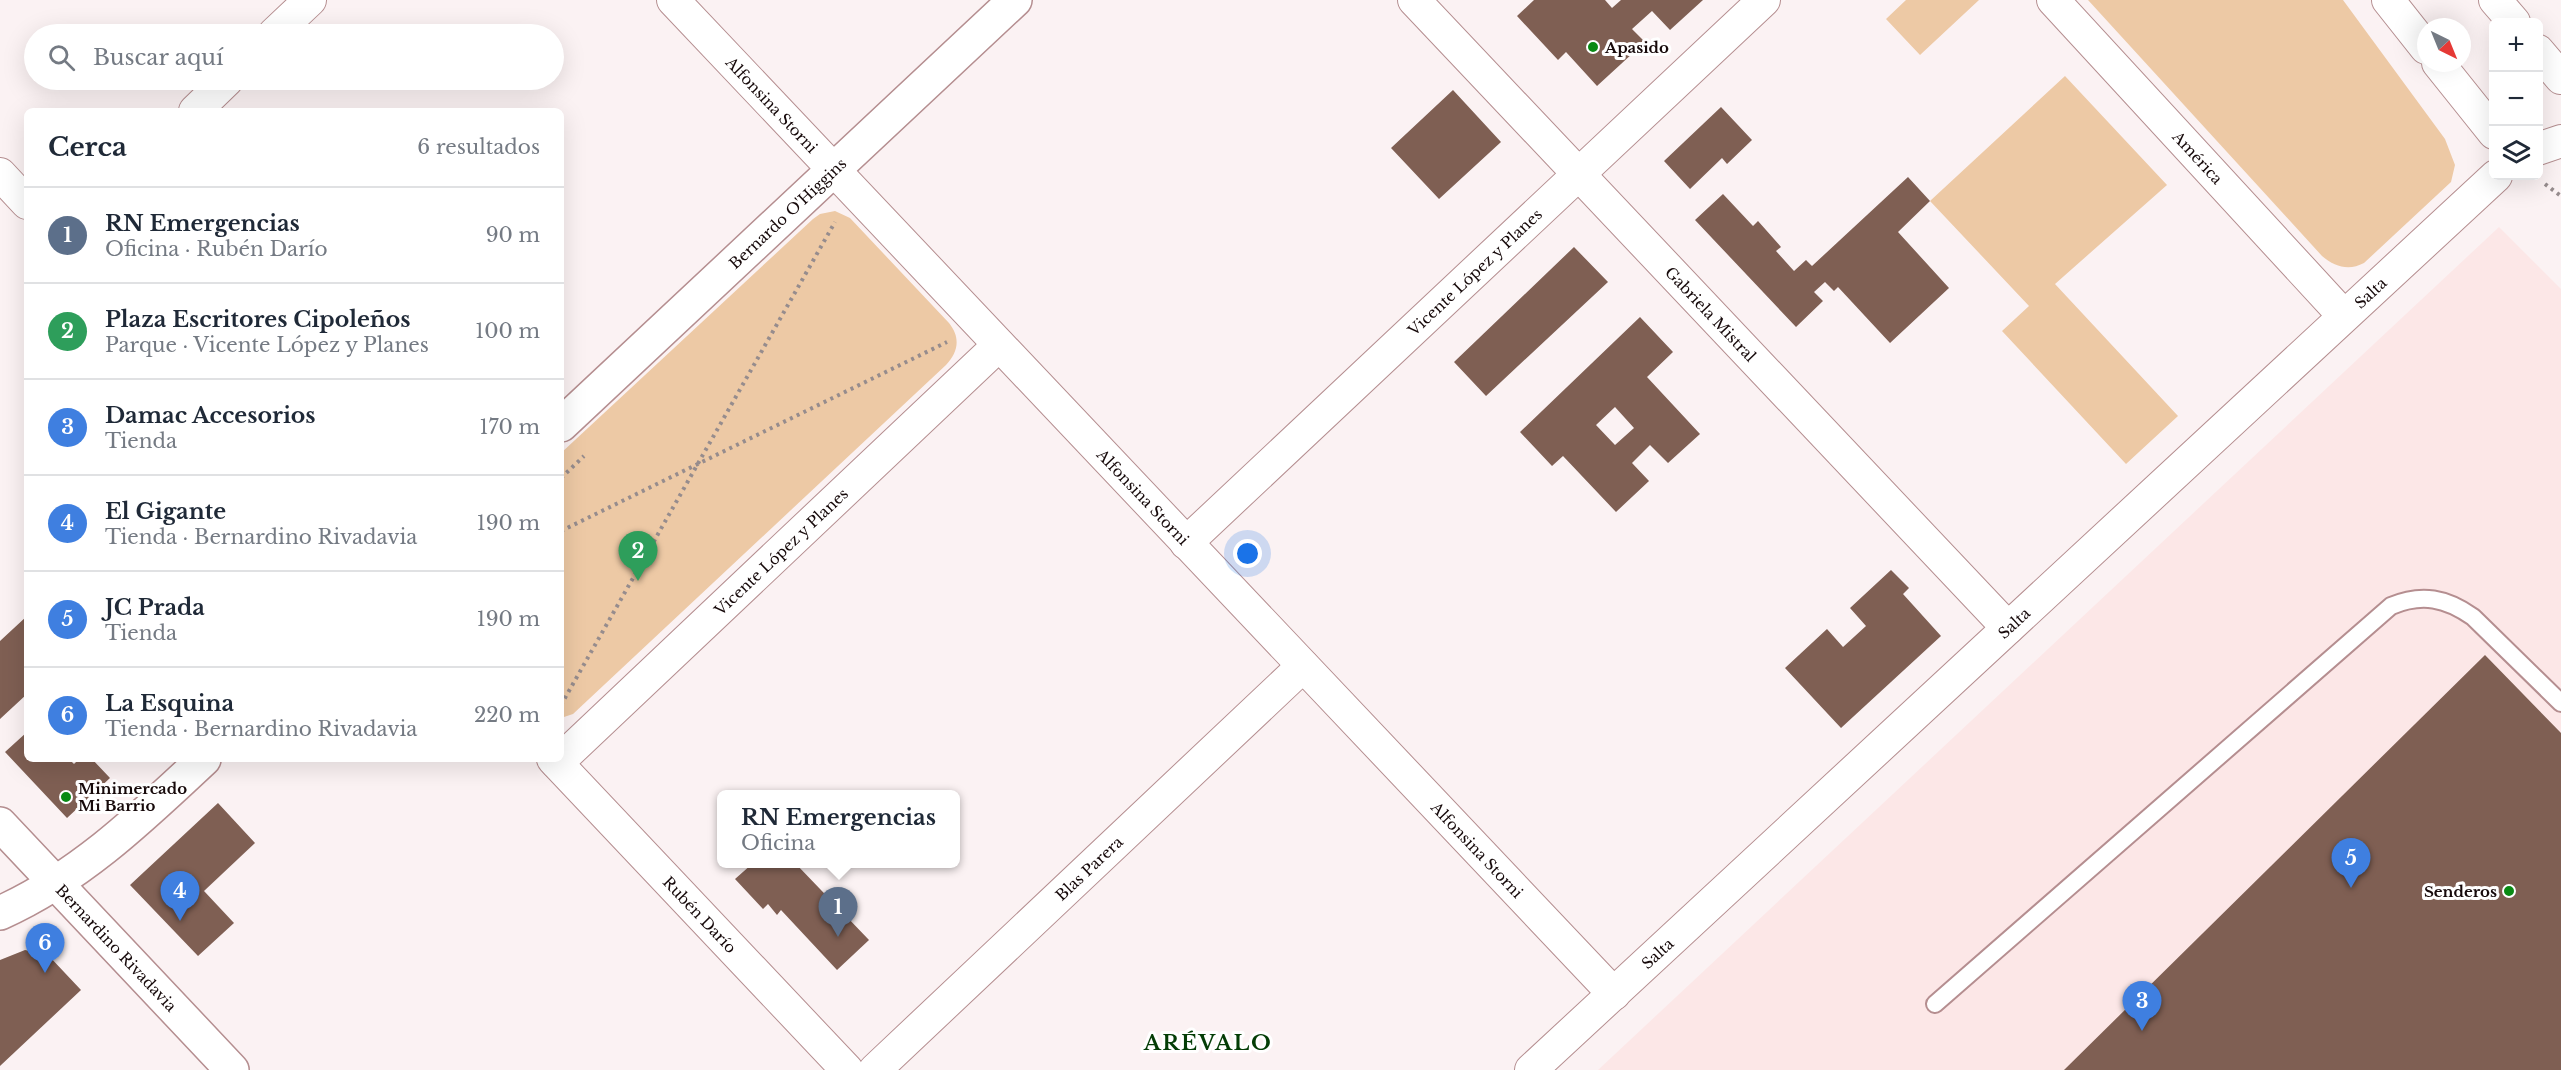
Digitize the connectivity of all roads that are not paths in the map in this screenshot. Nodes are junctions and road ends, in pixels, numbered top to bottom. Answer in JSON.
{"nodes":[{"id":1,"x":310,"y":0,"type":"edge"},
{"id":2,"x":673,"y":0,"type":"edge"},
{"id":3,"x":1016,"y":0,"type":"edge"},
{"id":4,"x":1414,"y":0,"type":"edge"},
{"id":5,"x":1764,"y":0,"type":"edge"},
{"id":6,"x":2053,"y":0,"type":"edge"},
{"id":7,"x":2388,"y":0,"type":"edge"},
{"id":8,"x":2495,"y":0,"type":"edge"},
{"id":9,"x":2511,"y":18,"type":"edge"},
{"id":10,"x":285,"y":24,"type":"edge"},
{"id":11,"x":2417,"y":37,"type":"edge"},
{"id":12,"x":2543,"y":57,"type":"edge"},
{"id":13,"x":2445,"y":72,"type":"edge"},
{"id":14,"x":2561,"y":78,"type":"edge"},
{"id":15,"x":217,"y":90,"type":"edge"},
{"id":16,"x":198,"y":108,"type":"edge"},
{"id":17,"x":2489,"y":128,"type":"edge"},
{"id":18,"x":2561,"y":141,"type":"edge"},
{"id":19,"x":2543,"y":147,"type":"edge"},
{"id":20,"x":834,"y":170,"type":"junction"},
{"id":21,"x":0,"y":174,"type":"edge"},
{"id":22,"x":1579,"y":174,"type":"junction"},
{"id":23,"x":2492,"y":180,"type":"edge"},
{"id":24,"x":24,"y":200,"type":"edge"},
{"id":25,"x":2344,"y":316,"type":"junction"},
{"id":26,"x":999,"y":345,"type":"junction"},
{"id":27,"x":564,"y":422,"type":"edge"},
{"id":28,"x":1186,"y":543,"type":"junction"},
{"id":29,"x":2008,"y":627,"type":"junction"},
{"id":30,"x":1303,"y":666,"type":"junction"},
{"id":31,"x":2561,"y":703,"type":"edge"},
{"id":32,"x":564,"y":753,"type":"edge"},
{"id":33,"x":201,"y":762,"type":"edge"},
{"id":34,"x":556,"y":762,"type":"edge"},
{"id":35,"x":0,"y":824,"type":"edge"},
{"id":36,"x":56,"y":884,"type":"junction"},
{"id":37,"x":0,"y":913,"type":"edge"},
{"id":38,"x":1614,"y":994,"type":"junction"},
{"id":39,"x":1935,"y":1004,"type":"dead end"},
{"id":40,"x":232,"y":1070,"type":"edge"},
{"id":41,"x":847,"y":1070,"type":"edge"},
{"id":42,"x":875,"y":1070,"type":"edge"},
{"id":43,"x":1532,"y":1070,"type":"edge"}],
"edges":[{"from":1,"to":10,"type":"street"},
{"from":2,"to":20,"type":"street","name":"Alfonsina Storni"},
{"from":3,"to":20,"type":"main road","name":"Bernardo O'Higgins"},
{"from":4,"to":22,"type":"street","name":"Gabriela Mistral"},
{"from":5,"to":22,"type":"street","name":"Vicente López y Planes"},
{"from":6,"to":25,"type":"street","name":"América"},
{"from":7,"to":11,"type":"street"},
{"from":8,"to":9,"type":"street"},
{"from":12,"to":14,"type":"street"},
{"from":13,"to":17,"type":"street"},
{"from":15,"to":16,"type":"street"},
{"from":18,"to":19,"type":"street"},
{"from":20,"to":26,"type":"street","name":"Alfonsina Storni"},
{"from":20,"to":27,"type":"main road","name":"Bernardo O'Higgins"},
{"from":21,"to":24,"type":"street"},
{"from":22,"to":28,"type":"street","name":"Vicente López y Planes"},
{"from":22,"to":29,"type":"street","name":"Gabriela Mistral"},
{"from":23,"to":25,"type":"street","name":"Salta"},
{"from":25,"to":29,"type":"street","name":"Salta"},
{"from":26,"to":28,"type":"street","name":"Alfonsina Storni"},
{"from":26,"to":32,"type":"street","name":"Vicente López y Planes"},
{"from":28,"to":30,"type":"street","name":"Alfonsina Storni"},
{"from":29,"to":38,"type":"street","name":"Salta"},
{"from":30,"to":38,"type":"street","name":"Alfonsina Storni"},
{"from":30,"to":42,"type":"street","name":"Blas Parera"},
{"from":31,"to":39,"type":"lane"},
{"from":33,"to":36,"type":"main road"},
{"from":34,"to":41,"type":"street","name":"Rubén Darío"},
{"from":35,"to":36,"type":"main road","name":"Bernardino Rivadavia"},
{"from":36,"to":37,"type":"main road"},
{"from":36,"to":40,"type":"main road","name":"Bernardino Rivadavia"},
{"from":38,"to":43,"type":"street","name":"Salta"}]}
